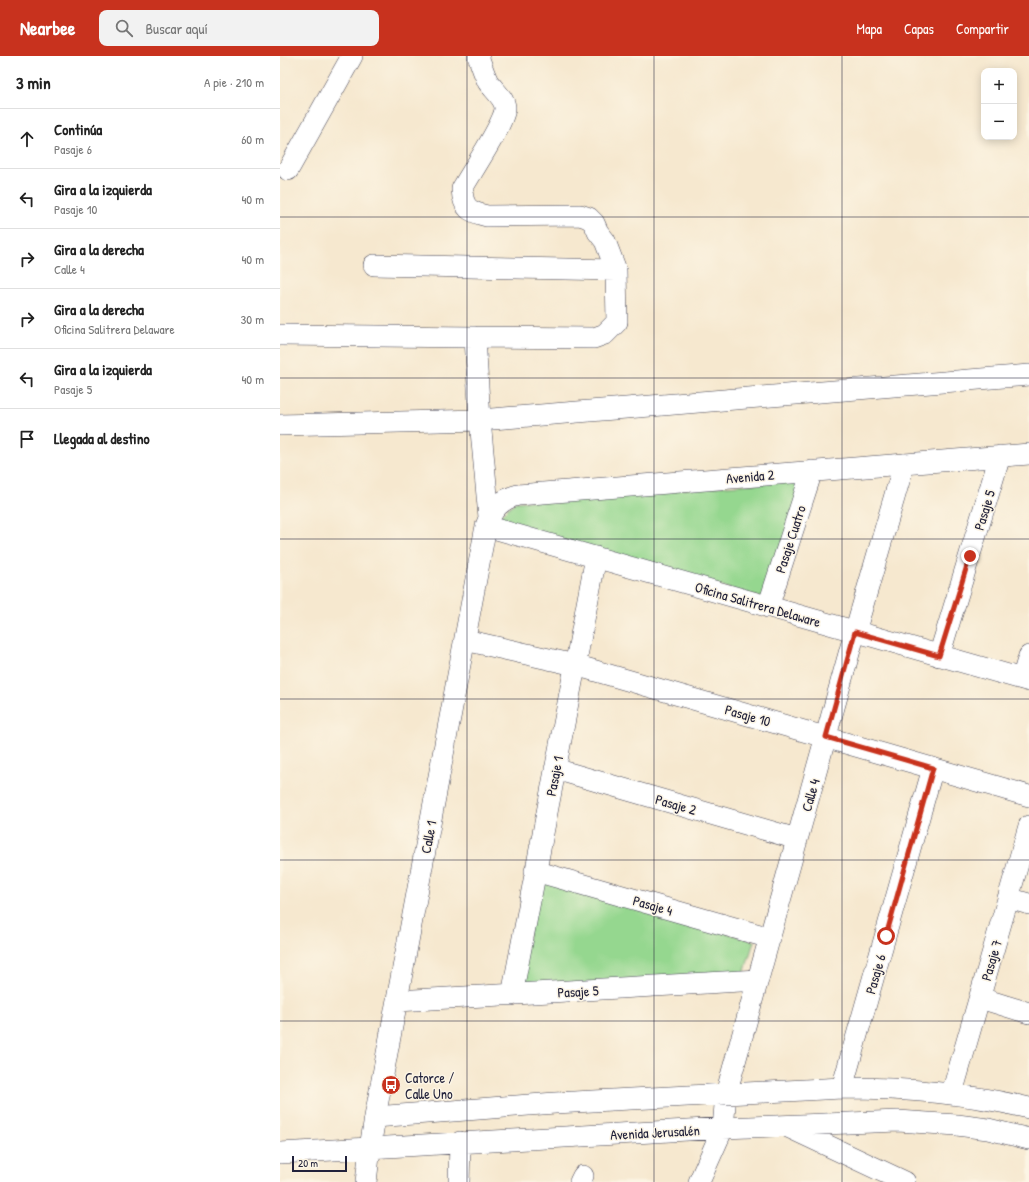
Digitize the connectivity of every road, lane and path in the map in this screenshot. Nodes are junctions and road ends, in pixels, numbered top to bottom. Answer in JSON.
{"nodes":[{"id":1,"x":352,"y":56,"type":"edge"},
{"id":2,"x":478,"y":56,"type":"edge"},
{"id":3,"x":288,"y":170,"type":"dead end"},
{"id":4,"x":374,"y":265,"type":"dead end"},
{"id":5,"x":616,"y":270,"type":"junction"},
{"id":6,"x":280,"y":335,"type":"edge"},
{"id":7,"x":475,"y":337,"type":"junction"},
{"id":8,"x":1029,"y":375,"type":"edge"},
{"id":9,"x":480,"y":420,"type":"junction"},
{"id":10,"x":280,"y":425,"type":"edge"},
{"id":11,"x":1029,"y":454,"type":"edge"},
{"id":12,"x":1000,"y":456,"type":"junction"},
{"id":13,"x":904,"y":464,"type":"junction"},
{"id":14,"x":812,"y":471,"type":"junction"},
{"id":15,"x":488,"y":521,"type":"junction"},
{"id":16,"x":596,"y":557,"type":"junction"},
{"id":17,"x":768,"y":607,"type":"junction"},
{"id":18,"x":855,"y":632,"type":"junction"},
{"id":19,"x":465,"y":640,"type":"junction"},
{"id":20,"x":939,"y":656,"type":"junction"},
{"id":21,"x":1029,"y":656,"type":"edge"},
{"id":22,"x":575,"y":665,"type":"junction"},
{"id":23,"x":1025,"y":680,"type":"edge"},
{"id":24,"x":826,"y":737,"type":"junction"},
{"id":25,"x":933,"y":768,"type":"junction"},
{"id":26,"x":555,"y":769,"type":"junction"},
{"id":27,"x":1029,"y":796,"type":"edge"},
{"id":28,"x":1029,"y":826,"type":"edge"},
{"id":29,"x":798,"y":839,"type":"junction"},
{"id":30,"x":536,"y":871,"type":"junction"},
{"id":31,"x":1008,"y":898,"type":"junction"},
{"id":32,"x":1029,"y":904,"type":"edge"},
{"id":33,"x":770,"y":938,"type":"junction"},
{"id":34,"x":758,"y":980,"type":"junction"},
{"id":35,"x":512,"y":995,"type":"junction"},
{"id":36,"x":980,"y":998,"type":"junction"},
{"id":37,"x":397,"y":1001,"type":"junction"},
{"id":38,"x":1029,"y":1012,"type":"edge"},
{"id":39,"x":842,"y":1088,"type":"junction"},
{"id":40,"x":952,"y":1093,"type":"junction"},
{"id":41,"x":726,"y":1094,"type":"junction"},
{"id":42,"x":1029,"y":1108,"type":"edge"},
{"id":43,"x":375,"y":1117,"type":"junction"},
{"id":44,"x":784,"y":1125,"type":"junction"},
{"id":45,"x":723,"y":1128,"type":"junction"},
{"id":46,"x":1029,"y":1140,"type":"edge"},
{"id":47,"x":460,"y":1142,"type":"junction"},
{"id":48,"x":370,"y":1148,"type":"junction"},
{"id":49,"x":280,"y":1153,"type":"edge"},
{"id":50,"x":366,"y":1182,"type":"edge"},
{"id":51,"x":459,"y":1182,"type":"edge"},
{"id":52,"x":700,"y":1182,"type":"edge"},
{"id":53,"x":906,"y":1182,"type":"edge"}],
"edges":[{"from":1,"to":3,"type":"street"},
{"from":2,"to":5,"type":"street"},
{"from":4,"to":5,"type":"street"},
{"from":5,"to":7,"type":"street"},
{"from":6,"to":7,"type":"street"},
{"from":7,"to":9,"type":"street","name":"Calle 1"},
{"from":8,"to":9,"type":"street"},
{"from":9,"to":10,"type":"street"},
{"from":9,"to":15,"type":"street","name":"Calle 1"},
{"from":11,"to":12,"type":"street","name":"Avenida 2"},
{"from":12,"to":13,"type":"street","name":"Avenida 2"},
{"from":12,"to":20,"type":"street","name":"Pasaje 5"},
{"from":13,"to":14,"type":"street","name":"Avenida 2"},
{"from":13,"to":18,"type":"street","name":"Calle 4"},
{"from":14,"to":15,"type":"street","name":"Avenida 2"},
{"from":14,"to":17,"type":"street","name":"Pasaje Cuatro"},
{"from":15,"to":16,"type":"street","name":"Oficina Salitrera Delaware"},
{"from":15,"to":19,"type":"street","name":"Calle 1"},
{"from":16,"to":17,"type":"street","name":"Oficina Salitrera Delaware"},
{"from":16,"to":22,"type":"street","name":"Pasaje 1"},
{"from":17,"to":18,"type":"street","name":"Oficina Salitrera Delaware"},
{"from":18,"to":20,"type":"street","name":"Oficina Salitrera Delaware"},
{"from":18,"to":24,"type":"street","name":"Calle 4"},
{"from":19,"to":22,"type":"street","name":"Pasaje 10"},
{"from":19,"to":37,"type":"street","name":"Calle 1"},
{"from":20,"to":23,"type":"street","name":"Oficina Salitrera Delaware"},
{"from":21,"to":23,"type":"street"},
{"from":22,"to":24,"type":"street","name":"Pasaje 10"},
{"from":22,"to":26,"type":"street","name":"Pasaje 1"},
{"from":24,"to":25,"type":"street","name":"Pasaje 10"},
{"from":24,"to":29,"type":"street","name":"Calle 4"},
{"from":25,"to":27,"type":"street","name":"Pasaje 10"},
{"from":25,"to":39,"type":"street","name":"Pasaje 6"},
{"from":26,"to":29,"type":"street","name":"Pasaje 2"},
{"from":26,"to":30,"type":"street","name":"Pasaje 1"},
{"from":28,"to":31,"type":"street","name":"Pasaje 7"},
{"from":29,"to":33,"type":"street","name":"Calle 4"},
{"from":30,"to":33,"type":"street","name":"Pasaje 4"},
{"from":30,"to":35,"type":"street","name":"Pasaje 1"},
{"from":31,"to":32,"type":"street"},
{"from":31,"to":36,"type":"street","name":"Pasaje 7"},
{"from":33,"to":34,"type":"street","name":"Calle 4"},
{"from":34,"to":35,"type":"street","name":"Pasaje 5"},
{"from":34,"to":41,"type":"street","name":"Calle 4"},
{"from":35,"to":37,"type":"street","name":"Pasaje 5"},
{"from":36,"to":38,"type":"street"},
{"from":36,"to":40,"type":"street","name":"Pasaje 7"},
{"from":37,"to":43,"type":"street","name":"Calle 1"},
{"from":39,"to":40,"type":"street"},
{"from":39,"to":41,"type":"street"},
{"from":40,"to":42,"type":"street"},
{"from":41,"to":43,"type":"street"},
{"from":41,"to":45,"type":"street","name":"Calle 4"},
{"from":43,"to":48,"type":"street","name":"Calle 1"},
{"from":44,"to":45,"type":"street","name":"Avenida Jerusalén"},
{"from":44,"to":46,"type":"street","name":"Avenida Jerusalén"},
{"from":44,"to":53,"type":"street"},
{"from":45,"to":47,"type":"street","name":"Avenida Jerusalén"},
{"from":45,"to":52,"type":"street","name":"Calle 4"},
{"from":47,"to":48,"type":"street","name":"Avenida Jerusalén"},
{"from":47,"to":51,"type":"street"},
{"from":48,"to":49,"type":"street","name":"Avenida Jerusalén"},
{"from":48,"to":50,"type":"street","name":"Calle 1"}]}
